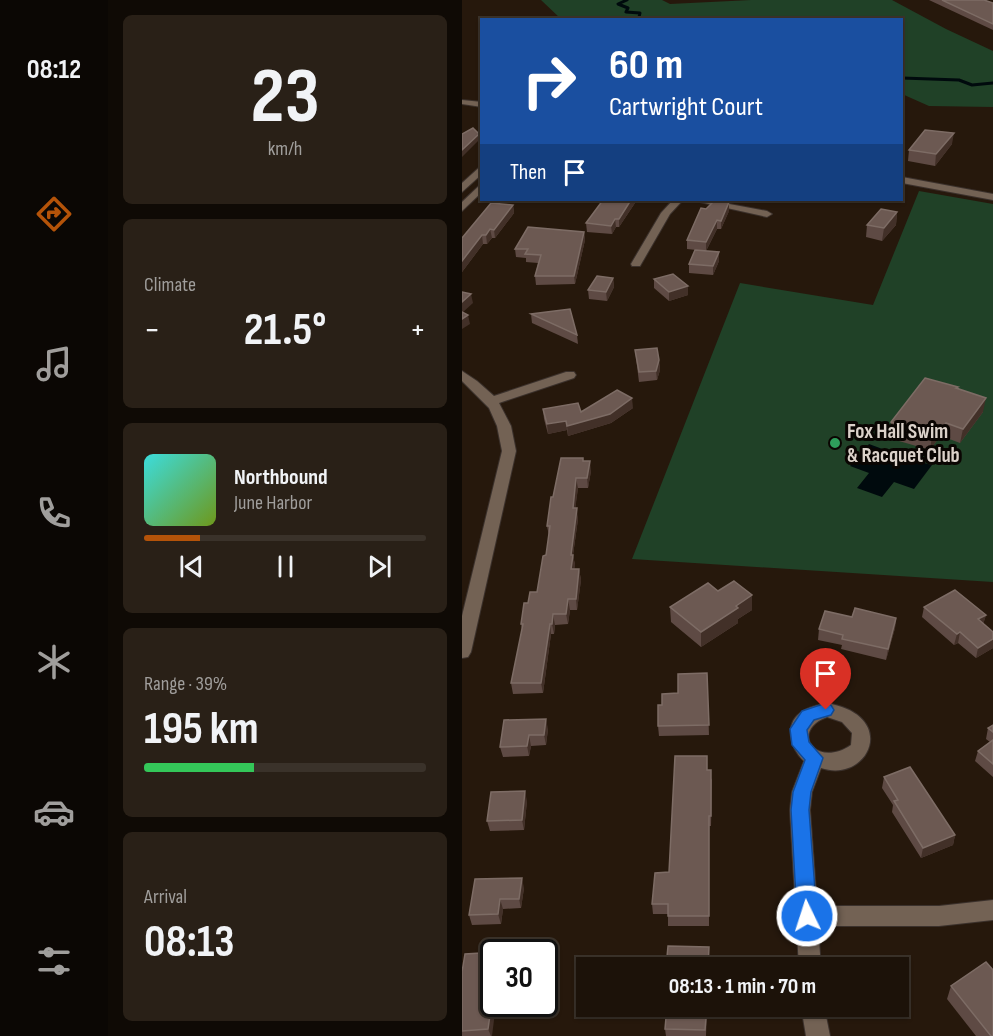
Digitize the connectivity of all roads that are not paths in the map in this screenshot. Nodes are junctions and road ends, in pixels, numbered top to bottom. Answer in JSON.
{"nodes":[{"id":1,"x":462,"y":102,"type":"edge"},
{"id":2,"x":480,"y":105,"type":"edge"},
{"id":3,"x":480,"y":170,"type":"edge"},
{"id":4,"x":903,"y":180,"type":"edge"},
{"id":5,"x":480,"y":188,"type":"edge"},
{"id":6,"x":462,"y":189,"type":"edge"},
{"id":7,"x":993,"y":197,"type":"edge"},
{"id":8,"x":677,"y":201,"type":"edge"},
{"id":9,"x":701,"y":201,"type":"edge"},
{"id":10,"x":462,"y":208,"type":"edge"},
{"id":11,"x":767,"y":214,"type":"dead end"},
{"id":12,"x":636,"y":264,"type":"dead end"},
{"id":13,"x":462,"y":375,"type":"edge"},
{"id":14,"x":570,"y":375,"type":"dead end"},
{"id":15,"x":492,"y":401,"type":"junction"},
{"id":16,"x":462,"y":652,"type":"edge"},
{"id":17,"x":814,"y":758,"type":"dead end"},
{"id":18,"x":993,"y":910,"type":"edge"},
{"id":19,"x":807,"y":916,"type":"junction"},
{"id":20,"x":809,"y":957,"type":"edge"},
{"id":21,"x":814,"y":1017,"type":"edge"},
{"id":22,"x":818,"y":1036,"type":"edge"}],
"edges":[{"from":1,"to":2,"type":"street"},
{"from":3,"to":6,"type":"street"},
{"from":4,"to":7,"type":"street"},
{"from":5,"to":10,"type":"street"},
{"from":8,"to":12,"type":"street"},
{"from":9,"to":11,"type":"street"},
{"from":13,"to":15,"type":"street"},
{"from":14,"to":15,"type":"street"},
{"from":15,"to":16,"type":"street"},
{"from":17,"to":19,"type":"street"},
{"from":18,"to":19,"type":"street"},
{"from":19,"to":20,"type":"street"},
{"from":21,"to":22,"type":"street"}]}
